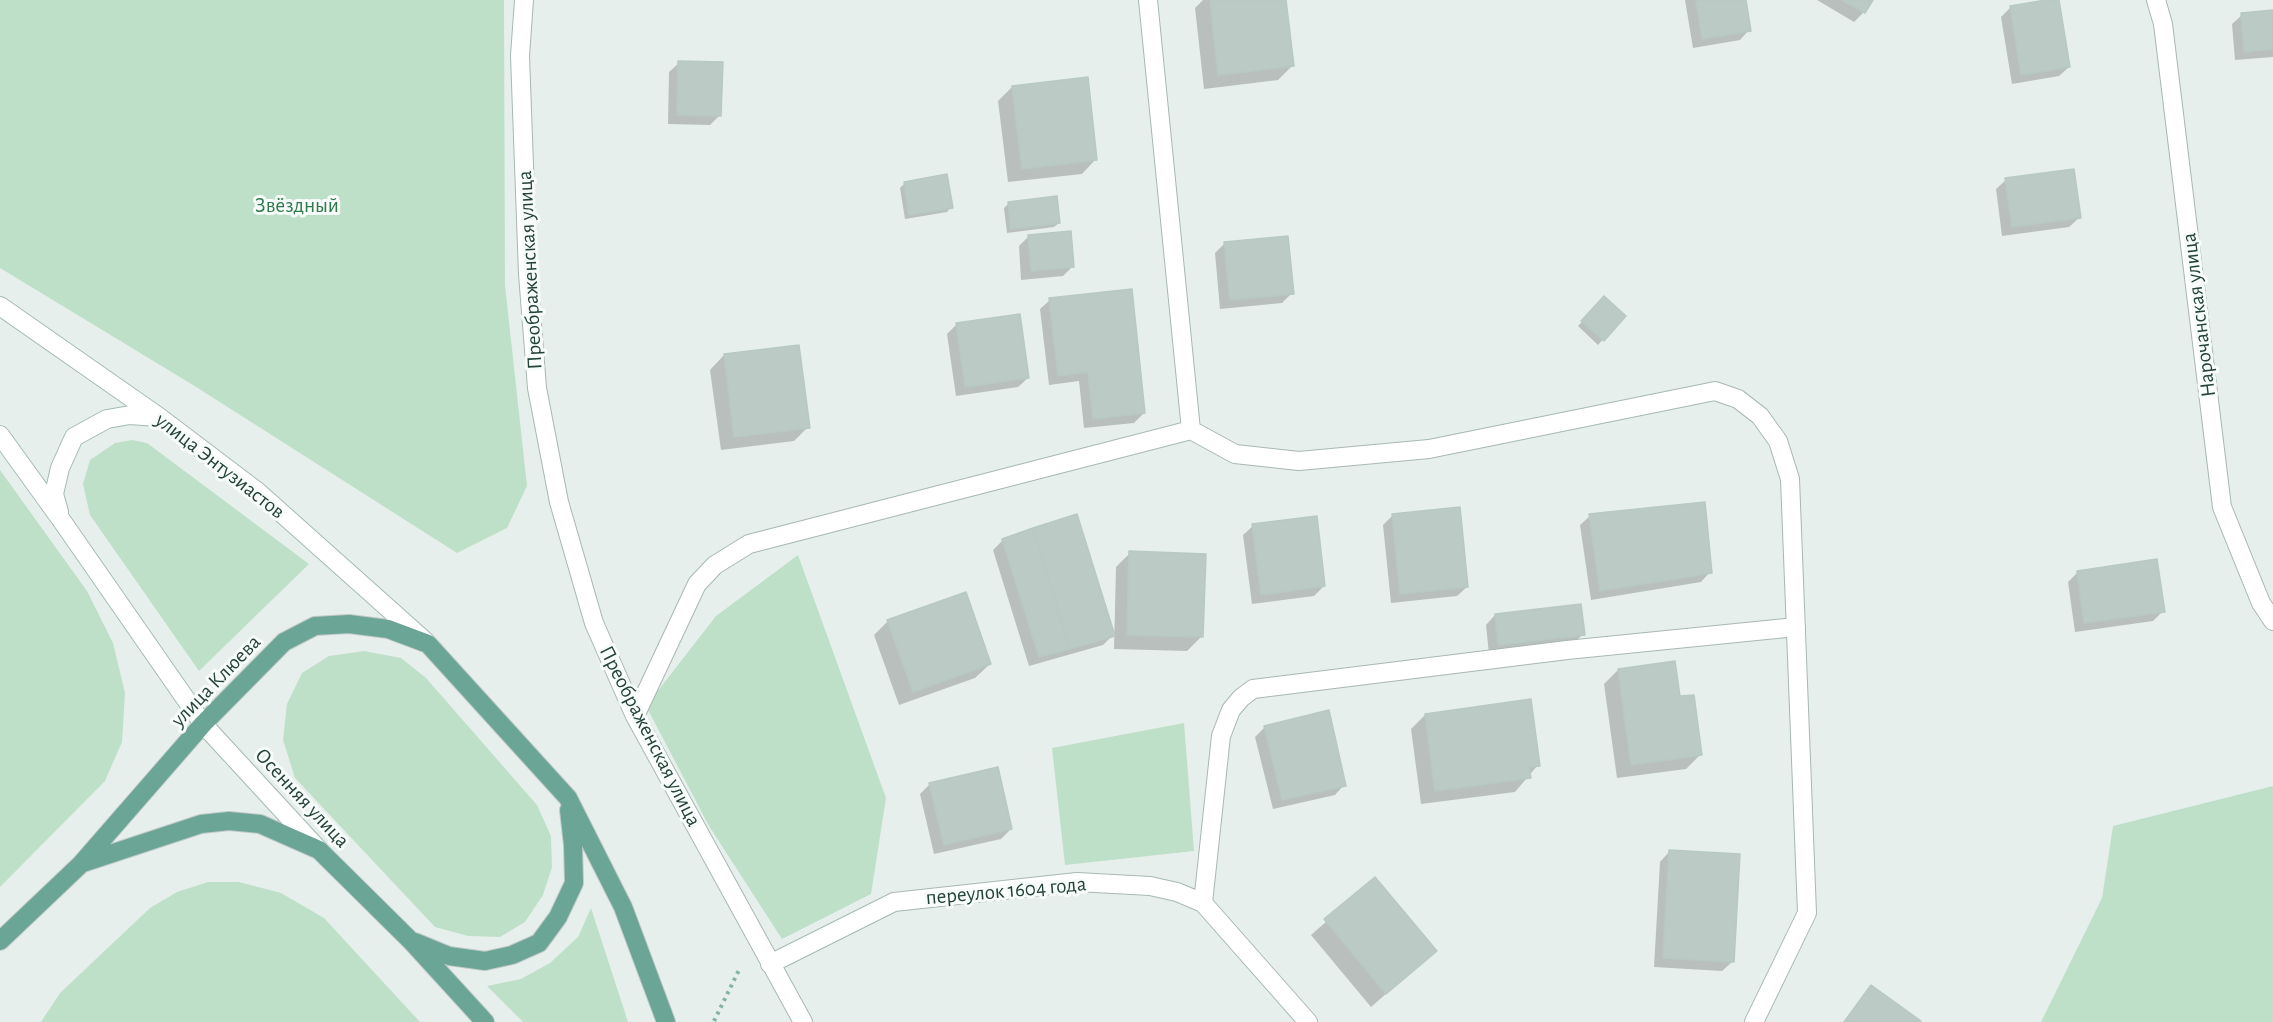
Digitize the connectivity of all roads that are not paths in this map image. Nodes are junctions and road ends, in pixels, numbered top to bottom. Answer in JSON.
{"nodes":[{"id":1,"x":524,"y":0,"type":"edge"},
{"id":2,"x":1148,"y":0,"type":"edge"},
{"id":3,"x":2156,"y":0,"type":"edge"},
{"id":4,"x":0,"y":306,"type":"edge"},
{"id":5,"x":159,"y":417,"type":"junction"},
{"id":6,"x":1191,"y":430,"type":"junction"},
{"id":7,"x":0,"y":435,"type":"edge"},
{"id":8,"x":62,"y":520,"type":"junction"},
{"id":9,"x":2273,"y":621,"type":"edge"},
{"id":10,"x":1796,"y":627,"type":"junction"},
{"id":11,"x":428,"y":644,"type":"junction"},
{"id":12,"x":635,"y":716,"type":"junction"},
{"id":13,"x":203,"y":724,"type":"junction"},
{"id":14,"x":568,"y":798,"type":"junction"},
{"id":15,"x":319,"y":850,"type":"junction"},
{"id":16,"x":81,"y":864,"type":"junction"},
{"id":17,"x":1203,"y":903,"type":"junction"},
{"id":18,"x":411,"y":940,"type":"junction"},
{"id":19,"x":0,"y":941,"type":"edge"},
{"id":20,"x":770,"y":964,"type":"junction"},
{"id":21,"x":484,"y":1022,"type":"edge"},
{"id":22,"x":666,"y":1022,"type":"edge"},
{"id":23,"x":803,"y":1022,"type":"edge"},
{"id":24,"x":1308,"y":1022,"type":"edge"},
{"id":25,"x":1754,"y":1022,"type":"edge"}],
"edges":[{"from":1,"to":12,"type":"street","name":"Преображенская улица"},
{"from":2,"to":6,"type":"street"},
{"from":3,"to":9,"type":"street","name":"Нарочанская улица"},
{"from":4,"to":5,"type":"street","name":"улица Энтузиастов"},
{"from":5,"to":8,"type":"street"},
{"from":5,"to":11,"type":"street","name":"улица Энтузиастов"},
{"from":6,"to":10,"type":"street"},
{"from":6,"to":12,"type":"street"},
{"from":7,"to":8,"type":"street"},
{"from":8,"to":13,"type":"street","name":"Осенняя улица"},
{"from":10,"to":17,"type":"street"},
{"from":10,"to":25,"type":"street"},
{"from":11,"to":13,"type":"main road","name":"улица Клюева"},
{"from":11,"to":14,"type":"main road"},
{"from":12,"to":20,"type":"street","name":"Преображенская улица"},
{"from":13,"to":15,"type":"street","name":"Осенняя улица"},
{"from":13,"to":16,"type":"main road","name":"улица Клюева"},
{"from":14,"to":18,"type":"main road"},
{"from":14,"to":22,"type":"main road"},
{"from":15,"to":16,"type":"main road","name":"улица Клюева"},
{"from":15,"to":18,"type":"main road","name":"Осенняя улица"},
{"from":16,"to":19,"type":"main road","name":"улица Клюева"},
{"from":17,"to":20,"type":"street","name":"переулок 1604 года"},
{"from":17,"to":24,"type":"street","name":"переулок 1604 года"},
{"from":18,"to":21,"type":"main road","name":"Осенняя улица"},
{"from":20,"to":23,"type":"street","name":"Преображенская улица"}]}
